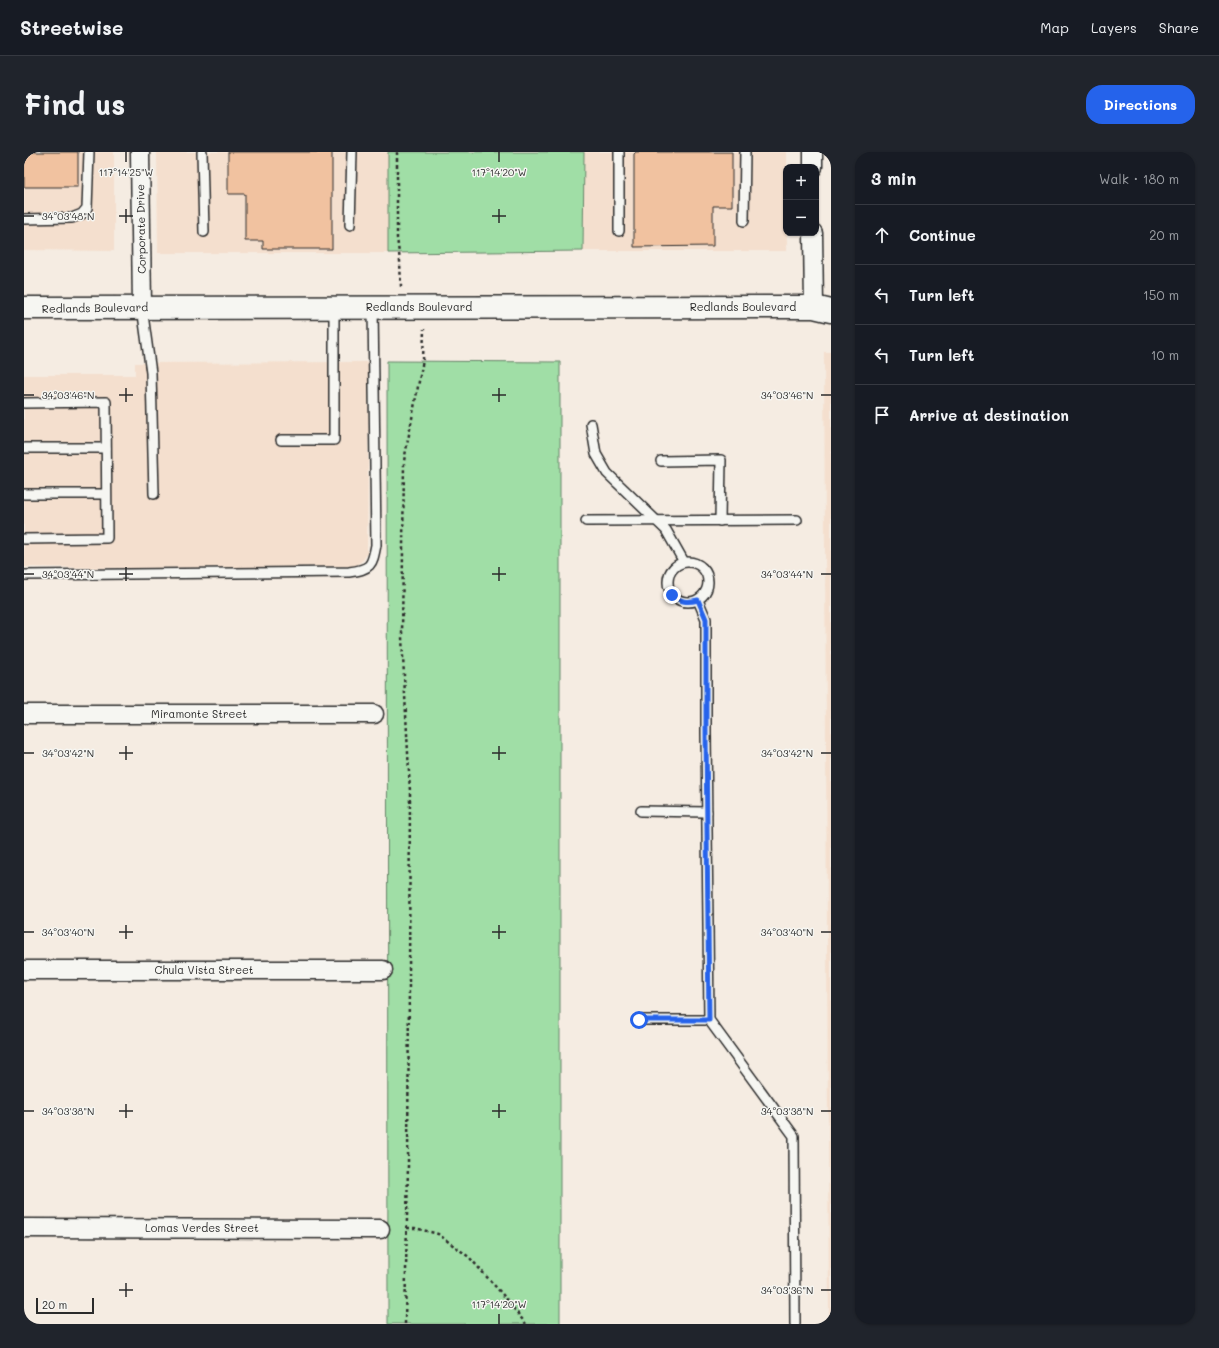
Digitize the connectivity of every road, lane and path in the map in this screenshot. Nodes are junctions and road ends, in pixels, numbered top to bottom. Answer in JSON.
{"nodes":[{"id":1,"x":89,"y":152,"type":"edge"},
{"id":2,"x":140,"y":152,"type":"edge"},
{"id":3,"x":202,"y":152,"type":"edge"},
{"id":4,"x":352,"y":152,"type":"edge"},
{"id":5,"x":397,"y":152,"type":"edge"},
{"id":6,"x":619,"y":152,"type":"edge"},
{"id":7,"x":745,"y":152,"type":"edge"},
{"id":8,"x":813,"y":152,"type":"edge"},
{"id":9,"x":813,"y":164,"type":"edge"},
{"id":10,"x":24,"y":219,"type":"edge"},
{"id":11,"x":744,"y":221,"type":"dead end"},
{"id":12,"x":350,"y":225,"type":"dead end"},
{"id":13,"x":619,"y":231,"type":"dead end"},
{"id":14,"x":204,"y":232,"type":"dead end"},
{"id":15,"x":813,"y":236,"type":"edge"},
{"id":16,"x":142,"y":307,"type":"junction"},
{"id":17,"x":334,"y":307,"type":"junction"},
{"id":18,"x":373,"y":307,"type":"junction"},
{"id":19,"x":402,"y":307,"type":"junction"},
{"id":20,"x":424,"y":307,"type":"junction"},
{"id":21,"x":825,"y":307,"type":"edge"},
{"id":22,"x":24,"y":308,"type":"edge"},
{"id":23,"x":24,"y":403,"type":"edge"},
{"id":24,"x":591,"y":424,"type":"dead end"},
{"id":25,"x":281,"y":440,"type":"dead end"},
{"id":26,"x":24,"y":448,"type":"edge"},
{"id":27,"x":106,"y":448,"type":"junction"},
{"id":28,"x":661,"y":461,"type":"dead end"},
{"id":29,"x":24,"y":494,"type":"edge"},
{"id":30,"x":106,"y":494,"type":"junction"},
{"id":31,"x":154,"y":494,"type":"dead end"},
{"id":32,"x":798,"y":520,"type":"dead end"},
{"id":33,"x":586,"y":521,"type":"dead end"},
{"id":34,"x":656,"y":521,"type":"junction"},
{"id":35,"x":720,"y":521,"type":"junction"},
{"id":36,"x":24,"y":539,"type":"edge"},
{"id":37,"x":684,"y":562,"type":"junction"},
{"id":38,"x":24,"y":576,"type":"edge"},
{"id":39,"x":698,"y":600,"type":"junction"},
{"id":40,"x":24,"y":714,"type":"edge"},
{"id":41,"x":374,"y":714,"type":"dead end"},
{"id":42,"x":641,"y":811,"type":"dead end"},
{"id":43,"x":707,"y":812,"type":"junction"},
{"id":44,"x":24,"y":970,"type":"edge"},
{"id":45,"x":383,"y":970,"type":"dead end"},
{"id":46,"x":639,"y":1020,"type":"dead end"},
{"id":47,"x":709,"y":1020,"type":"junction"},
{"id":48,"x":24,"y":1228,"type":"edge"},
{"id":49,"x":407,"y":1228,"type":"junction"},
{"id":50,"x":380,"y":1229,"type":"dead end"},
{"id":51,"x":405,"y":1324,"type":"edge"},
{"id":52,"x":526,"y":1324,"type":"edge"},
{"id":53,"x":795,"y":1324,"type":"edge"}],
"edges":[{"from":1,"to":10,"type":"lane"},
{"from":2,"to":16,"type":"street","name":"Corporate Drive"},
{"from":3,"to":14,"type":"lane"},
{"from":4,"to":12,"type":"lane"},
{"from":5,"to":19,"type":"path"},
{"from":6,"to":13,"type":"lane"},
{"from":7,"to":11,"type":"lane"},
{"from":8,"to":9,"type":"street"},
{"from":15,"to":21,"type":"street"},
{"from":16,"to":17,"type":"main road","name":"Redlands Boulevard"},
{"from":16,"to":22,"type":"main road","name":"Redlands Boulevard"},
{"from":16,"to":31,"type":"lane"},
{"from":17,"to":18,"type":"main road","name":"Redlands Boulevard"},
{"from":17,"to":25,"type":"lane"},
{"from":18,"to":19,"type":"main road","name":"Redlands Boulevard"},
{"from":18,"to":38,"type":"lane"},
{"from":19,"to":20,"type":"main road","name":"Redlands Boulevard"},
{"from":20,"to":21,"type":"main road","name":"Redlands Boulevard"},
{"from":20,"to":49,"type":"path"},
{"from":23,"to":27,"type":"lane"},
{"from":24,"to":34,"type":"lane"},
{"from":26,"to":27,"type":"lane"},
{"from":27,"to":30,"type":"lane"},
{"from":28,"to":35,"type":"lane"},
{"from":29,"to":30,"type":"lane"},
{"from":30,"to":36,"type":"lane"},
{"from":32,"to":35,"type":"lane"},
{"from":33,"to":34,"type":"lane"},
{"from":34,"to":35,"type":"lane"},
{"from":34,"to":37,"type":"lane"},
{"from":37,"to":39,"type":"lane"},
{"from":37,"to":39,"type":"lane"},
{"from":39,"to":43,"type":"lane"},
{"from":40,"to":41,"type":"street","name":"Miramonte Street"},
{"from":42,"to":43,"type":"lane"},
{"from":43,"to":47,"type":"lane"},
{"from":44,"to":45,"type":"street","name":"Chula Vista Street"},
{"from":46,"to":47,"type":"lane"},
{"from":47,"to":53,"type":"lane"},
{"from":48,"to":50,"type":"street","name":"Lomas Verdes Street"},
{"from":49,"to":51,"type":"path"},
{"from":49,"to":52,"type":"path"}]}
